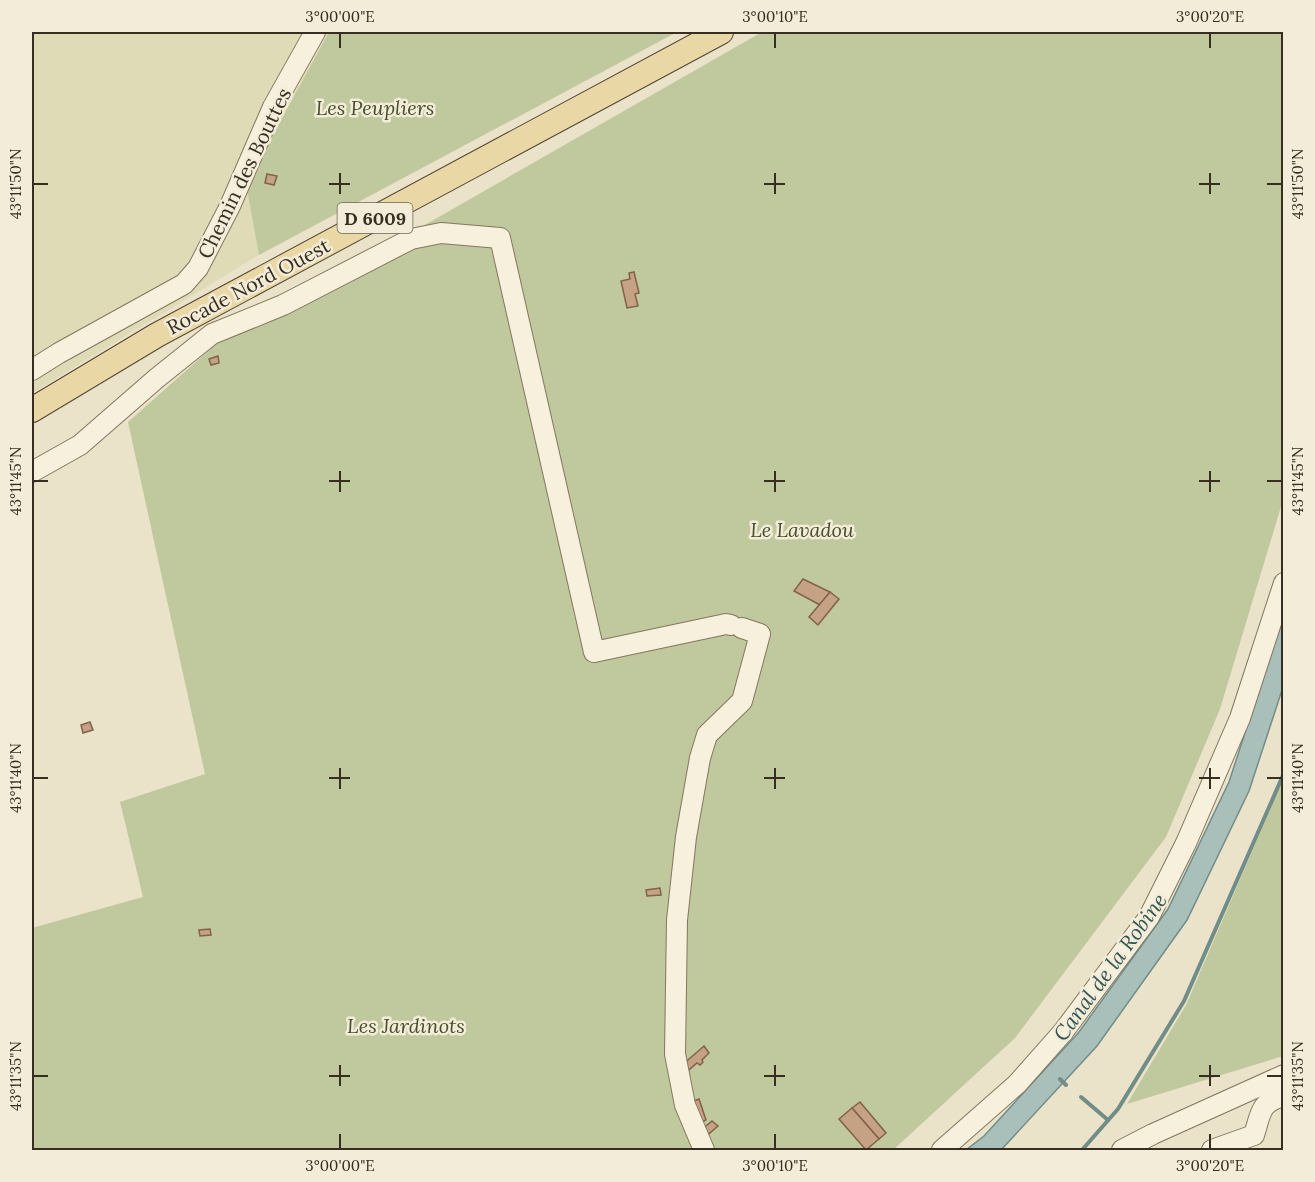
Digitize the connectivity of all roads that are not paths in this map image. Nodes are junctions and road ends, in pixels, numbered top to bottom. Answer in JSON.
{"nodes":[{"id":1,"x":315,"y":32,"type":"edge"},
{"id":2,"x":721,"y":32,"type":"edge"},
{"id":3,"x":32,"y":370,"type":"edge"},
{"id":4,"x":32,"y":410,"type":"edge"},
{"id":5,"x":32,"y":472,"type":"edge"},
{"id":6,"x":1284,"y":583,"type":"edge"},
{"id":7,"x":1284,"y":1075,"type":"edge"},
{"id":8,"x":1284,"y":1096,"type":"edge"},
{"id":9,"x":704,"y":1150,"type":"edge"},
{"id":10,"x":942,"y":1150,"type":"edge"},
{"id":11,"x":1122,"y":1150,"type":"edge"},
{"id":12,"x":1212,"y":1150,"type":"edge"}],
"edges":[{"from":1,"to":3,"type":"street","name":"Chemin des Bouttes"},
{"from":2,"to":4,"type":"main road","name":"Rocade Nord Ouest","number":"D 6009"},
{"from":5,"to":9,"type":"street"},
{"from":6,"to":10,"type":"street"},
{"from":7,"to":11,"type":"street"},
{"from":8,"to":12,"type":"street"}]}
